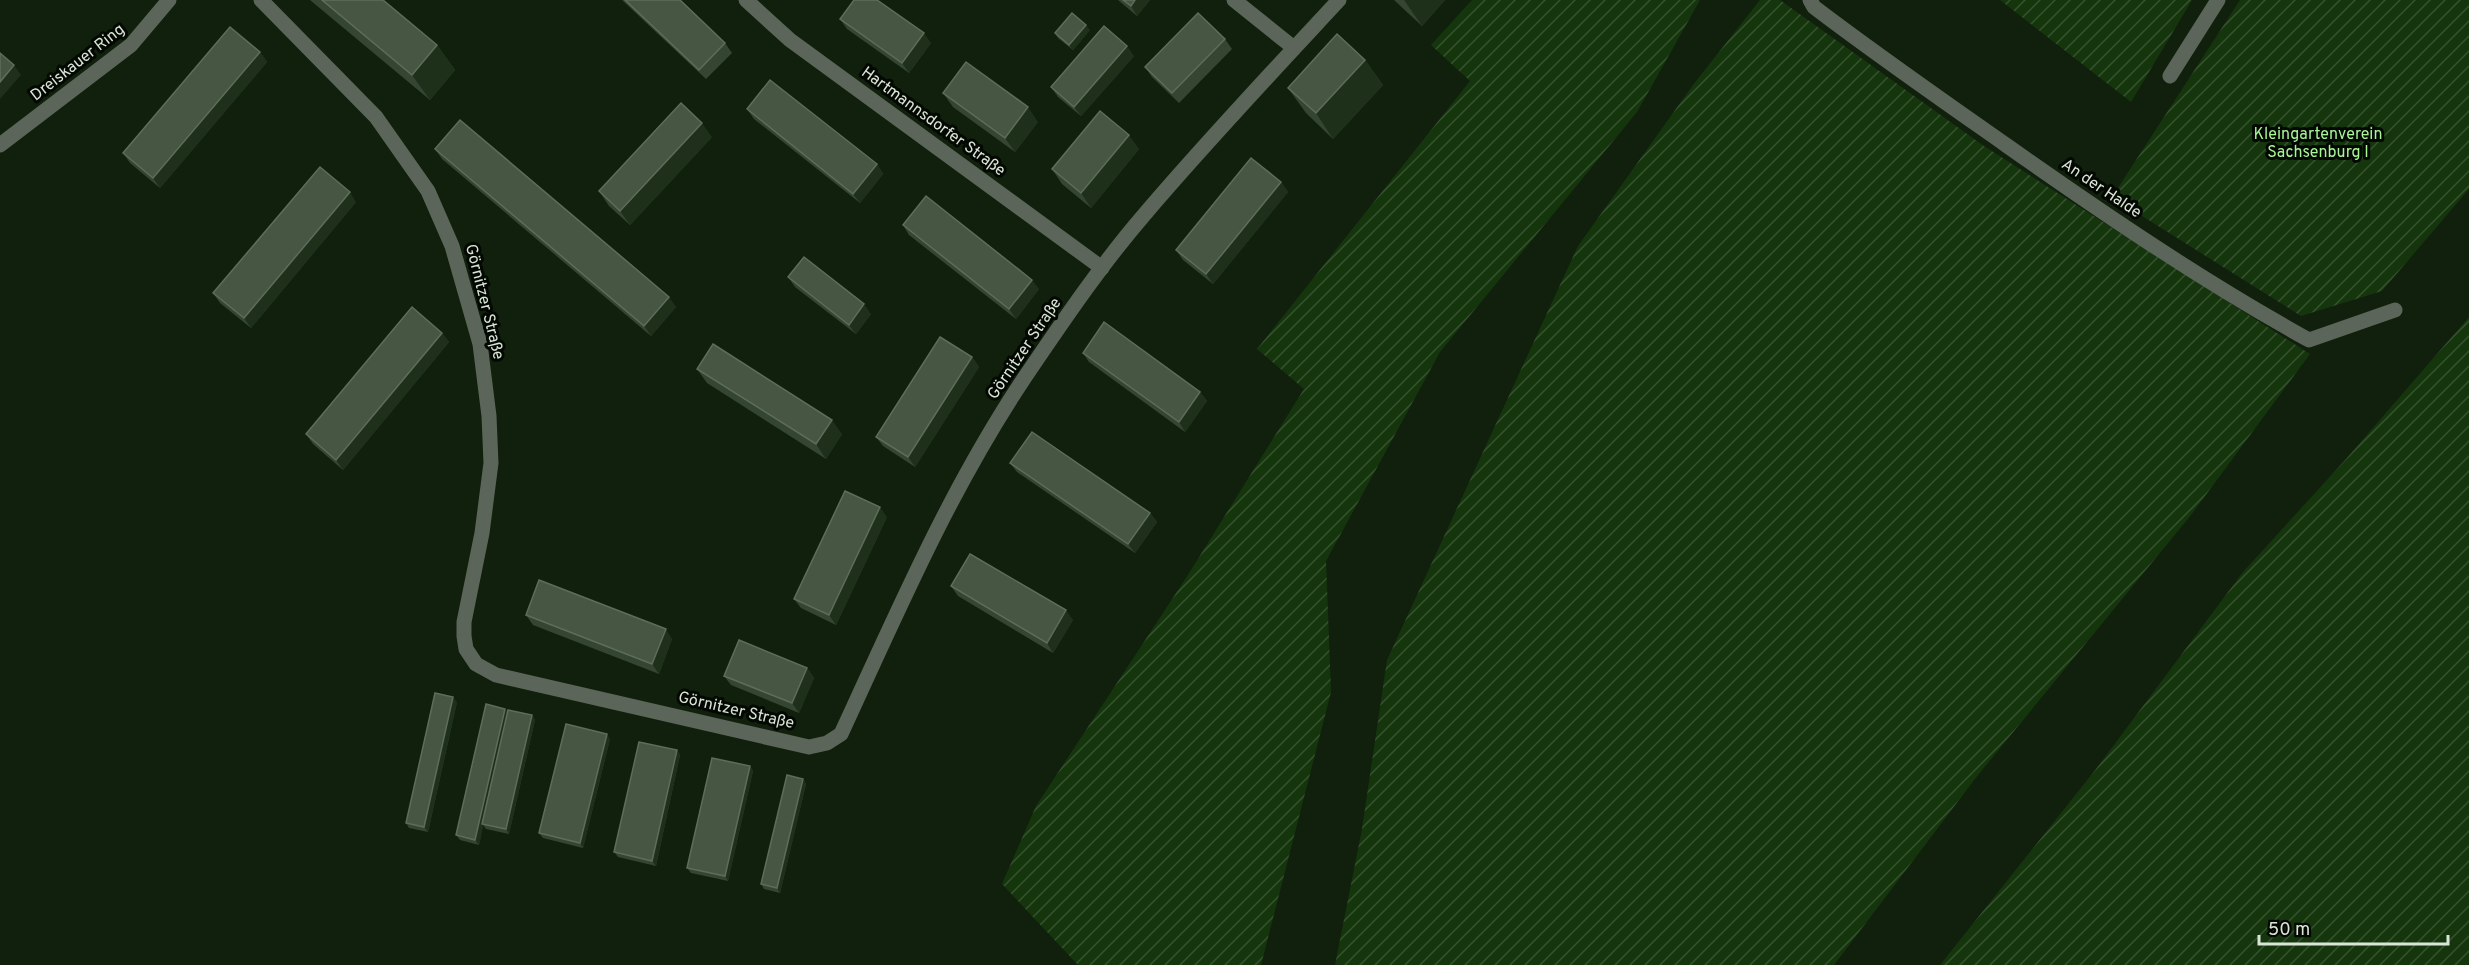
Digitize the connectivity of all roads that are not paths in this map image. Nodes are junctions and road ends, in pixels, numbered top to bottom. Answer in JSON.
{"nodes":[{"id":1,"x":169,"y":0,"type":"edge"},
{"id":2,"x":261,"y":0,"type":"edge"},
{"id":3,"x":746,"y":0,"type":"edge"},
{"id":4,"x":1234,"y":0,"type":"edge"},
{"id":5,"x":1339,"y":0,"type":"edge"},
{"id":6,"x":1810,"y":0,"type":"edge"},
{"id":7,"x":2218,"y":0,"type":"edge"},
{"id":8,"x":1294,"y":48,"type":"junction"},
{"id":9,"x":2170,"y":76,"type":"dead end"},
{"id":10,"x":0,"y":145,"type":"edge"},
{"id":11,"x":1102,"y":268,"type":"junction"},
{"id":12,"x":2395,"y":310,"type":"dead end"}],
"edges":[{"from":1,"to":10,"type":"street","name":"Dreiskauer Ring"},
{"from":2,"to":11,"type":"street","name":"Görnitzer Straße"},
{"from":3,"to":11,"type":"street","name":"Hartmannsdorfer Straße"},
{"from":4,"to":8,"type":"street"},
{"from":5,"to":8,"type":"street","name":"Görnitzer Straße"},
{"from":6,"to":12,"type":"street","name":"An der Halde"},
{"from":7,"to":9,"type":"street"},
{"from":8,"to":11,"type":"street","name":"Görnitzer Straße"}]}
